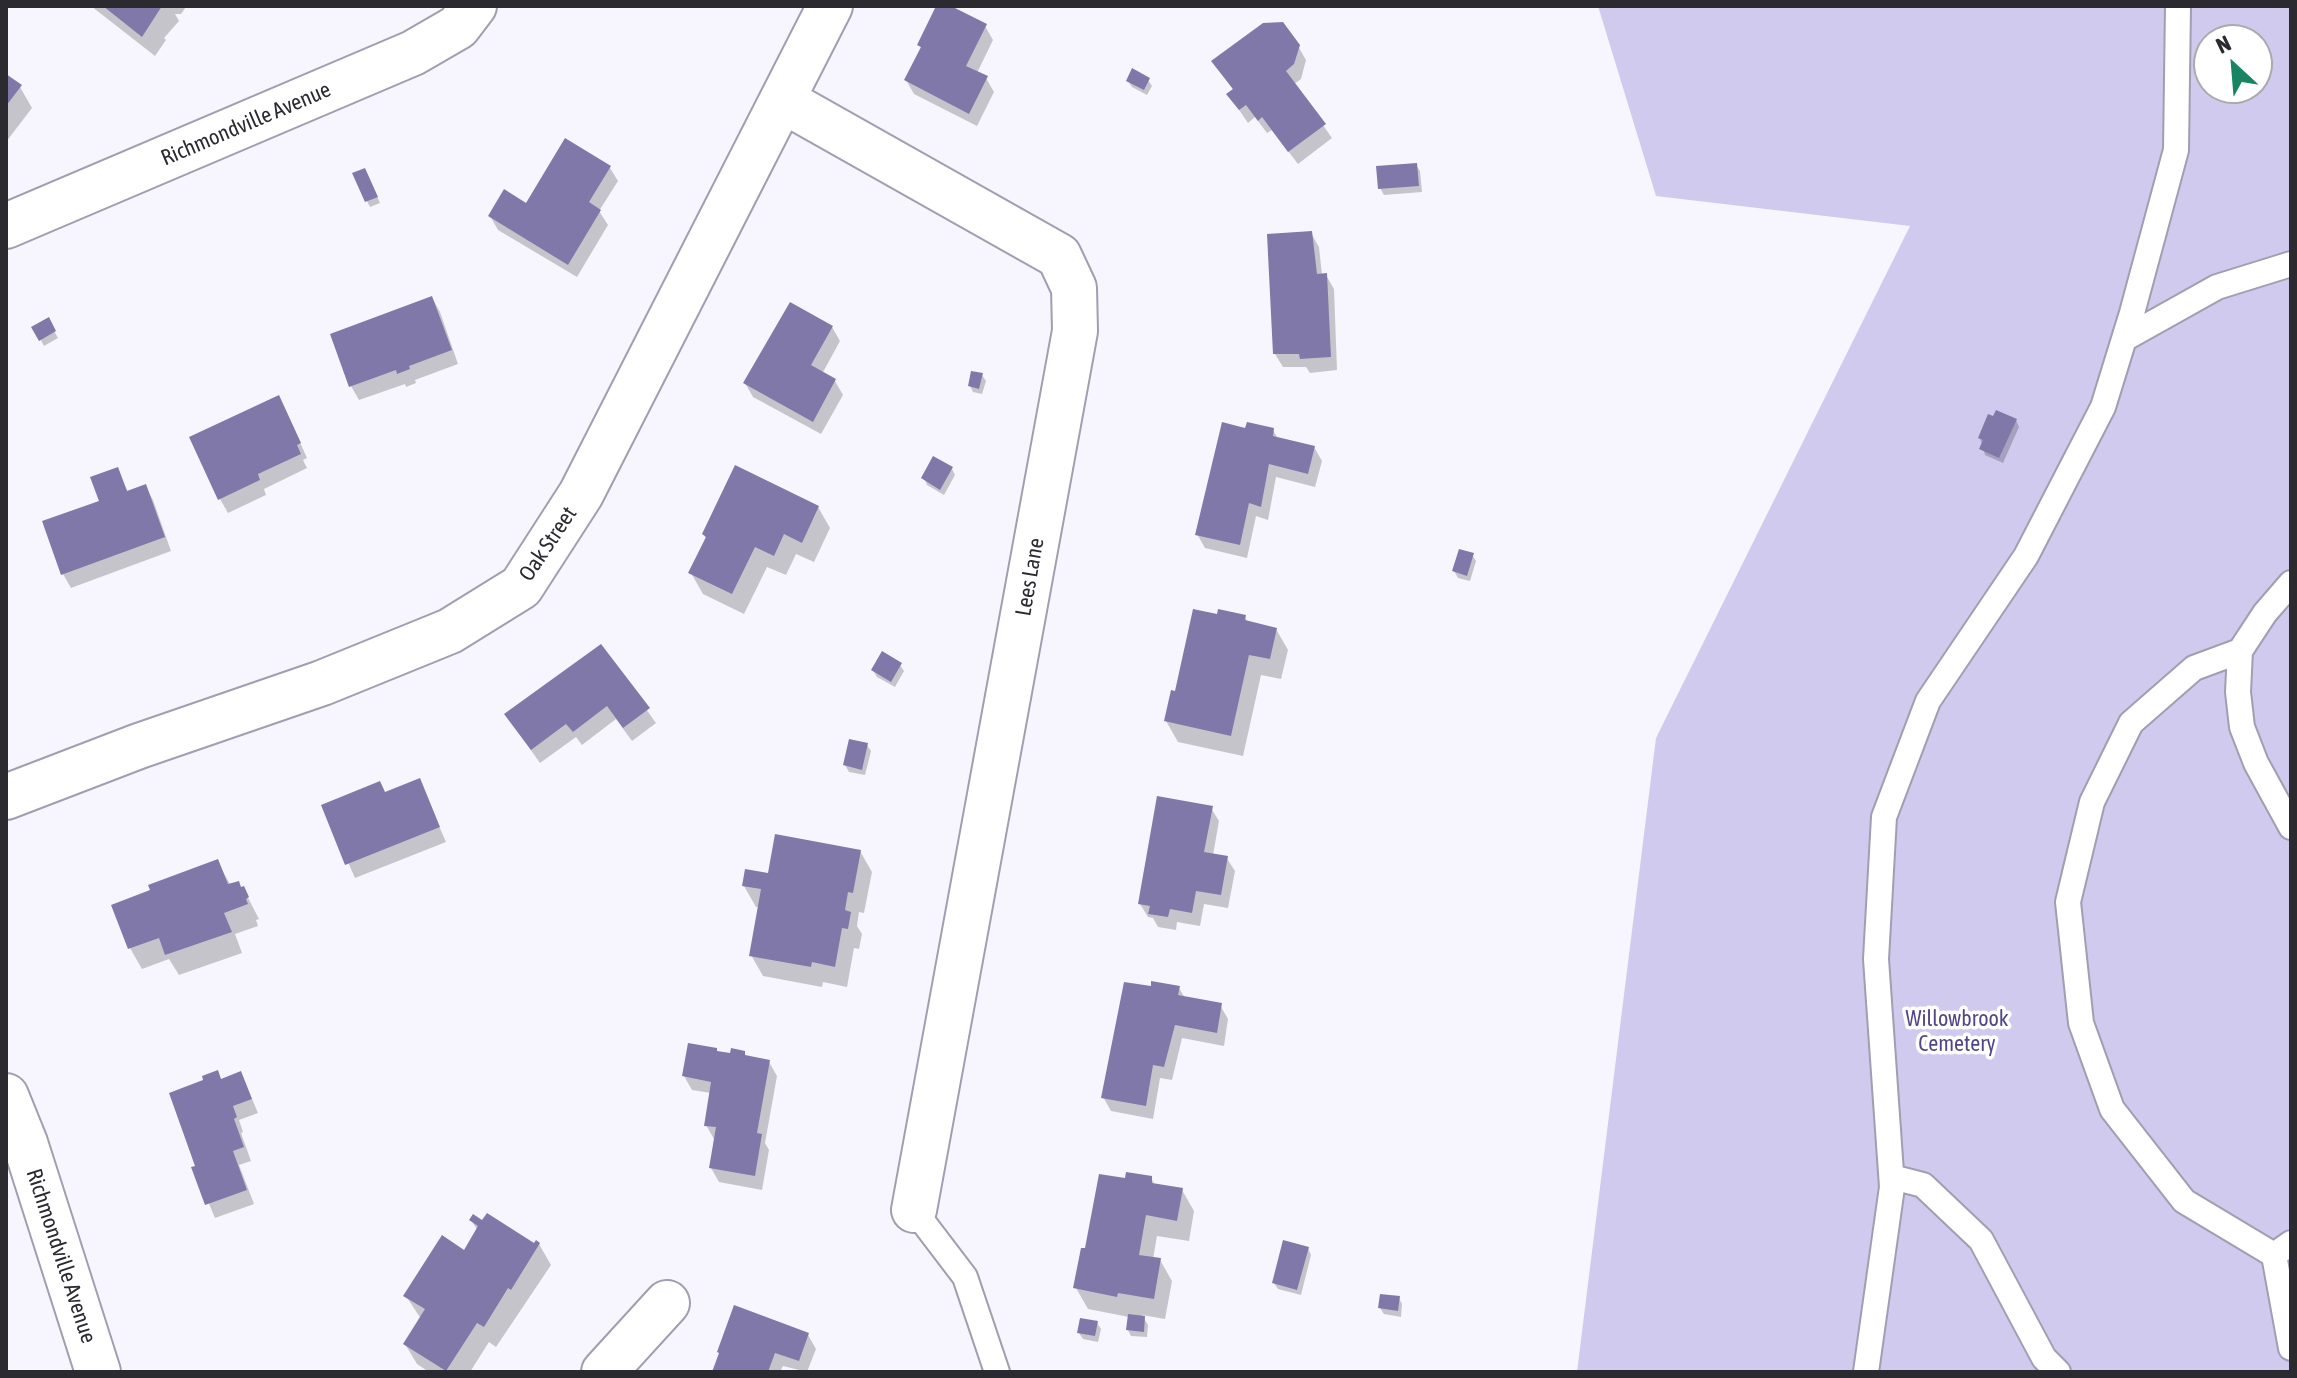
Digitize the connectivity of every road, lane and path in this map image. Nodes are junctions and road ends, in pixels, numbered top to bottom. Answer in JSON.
{"nodes":[{"id":1,"x":474,"y":6,"type":"edge"},
{"id":2,"x":830,"y":6,"type":"edge"},
{"id":3,"x":2178,"y":6,"type":"edge"},
{"id":4,"x":784,"y":101,"type":"junction"},
{"id":5,"x":6,"y":226,"type":"edge"},
{"id":6,"x":2291,"y":264,"type":"edge"},
{"id":7,"x":2124,"y":339,"type":"junction"},
{"id":8,"x":2291,"y":583,"type":"edge"},
{"id":9,"x":2240,"y":651,"type":"junction"},
{"id":10,"x":6,"y":797,"type":"edge"},
{"id":11,"x":2291,"y":827,"type":"edge"},
{"id":12,"x":6,"y":1096,"type":"edge"},
{"id":13,"x":1892,"y":1177,"type":"junction"},
{"id":14,"x":914,"y":1210,"type":"joint"},
{"id":15,"x":2283,"y":1249,"type":"edge"},
{"id":16,"x":667,"y":1303,"type":"dead end"},
{"id":17,"x":2291,"y":1348,"type":"edge"},
{"id":18,"x":98,"y":1372,"type":"edge"},
{"id":19,"x":604,"y":1372,"type":"edge"},
{"id":20,"x":997,"y":1372,"type":"edge"},
{"id":21,"x":1866,"y":1372,"type":"edge"},
{"id":22,"x":2058,"y":1372,"type":"edge"}],
"edges":[{"from":1,"to":5,"type":"street","name":"Richmondville Avenue"},
{"from":2,"to":4,"type":"street","name":"Oak Street"},
{"from":3,"to":7,"type":"lane"},
{"from":4,"to":10,"type":"street","name":"Oak Street"},
{"from":4,"to":14,"type":"street","name":"Lees Lane"},
{"from":6,"to":7,"type":"lane"},
{"from":7,"to":13,"type":"lane"},
{"from":8,"to":9,"type":"lane"},
{"from":9,"to":11,"type":"lane"},
{"from":9,"to":15,"type":"lane"},
{"from":12,"to":18,"type":"street","name":"Richmondville Avenue"},
{"from":13,"to":21,"type":"lane"},
{"from":13,"to":22,"type":"lane"},
{"from":14,"to":20,"type":"lane"},
{"from":15,"to":17,"type":"lane"},
{"from":16,"to":19,"type":"street"}]}
